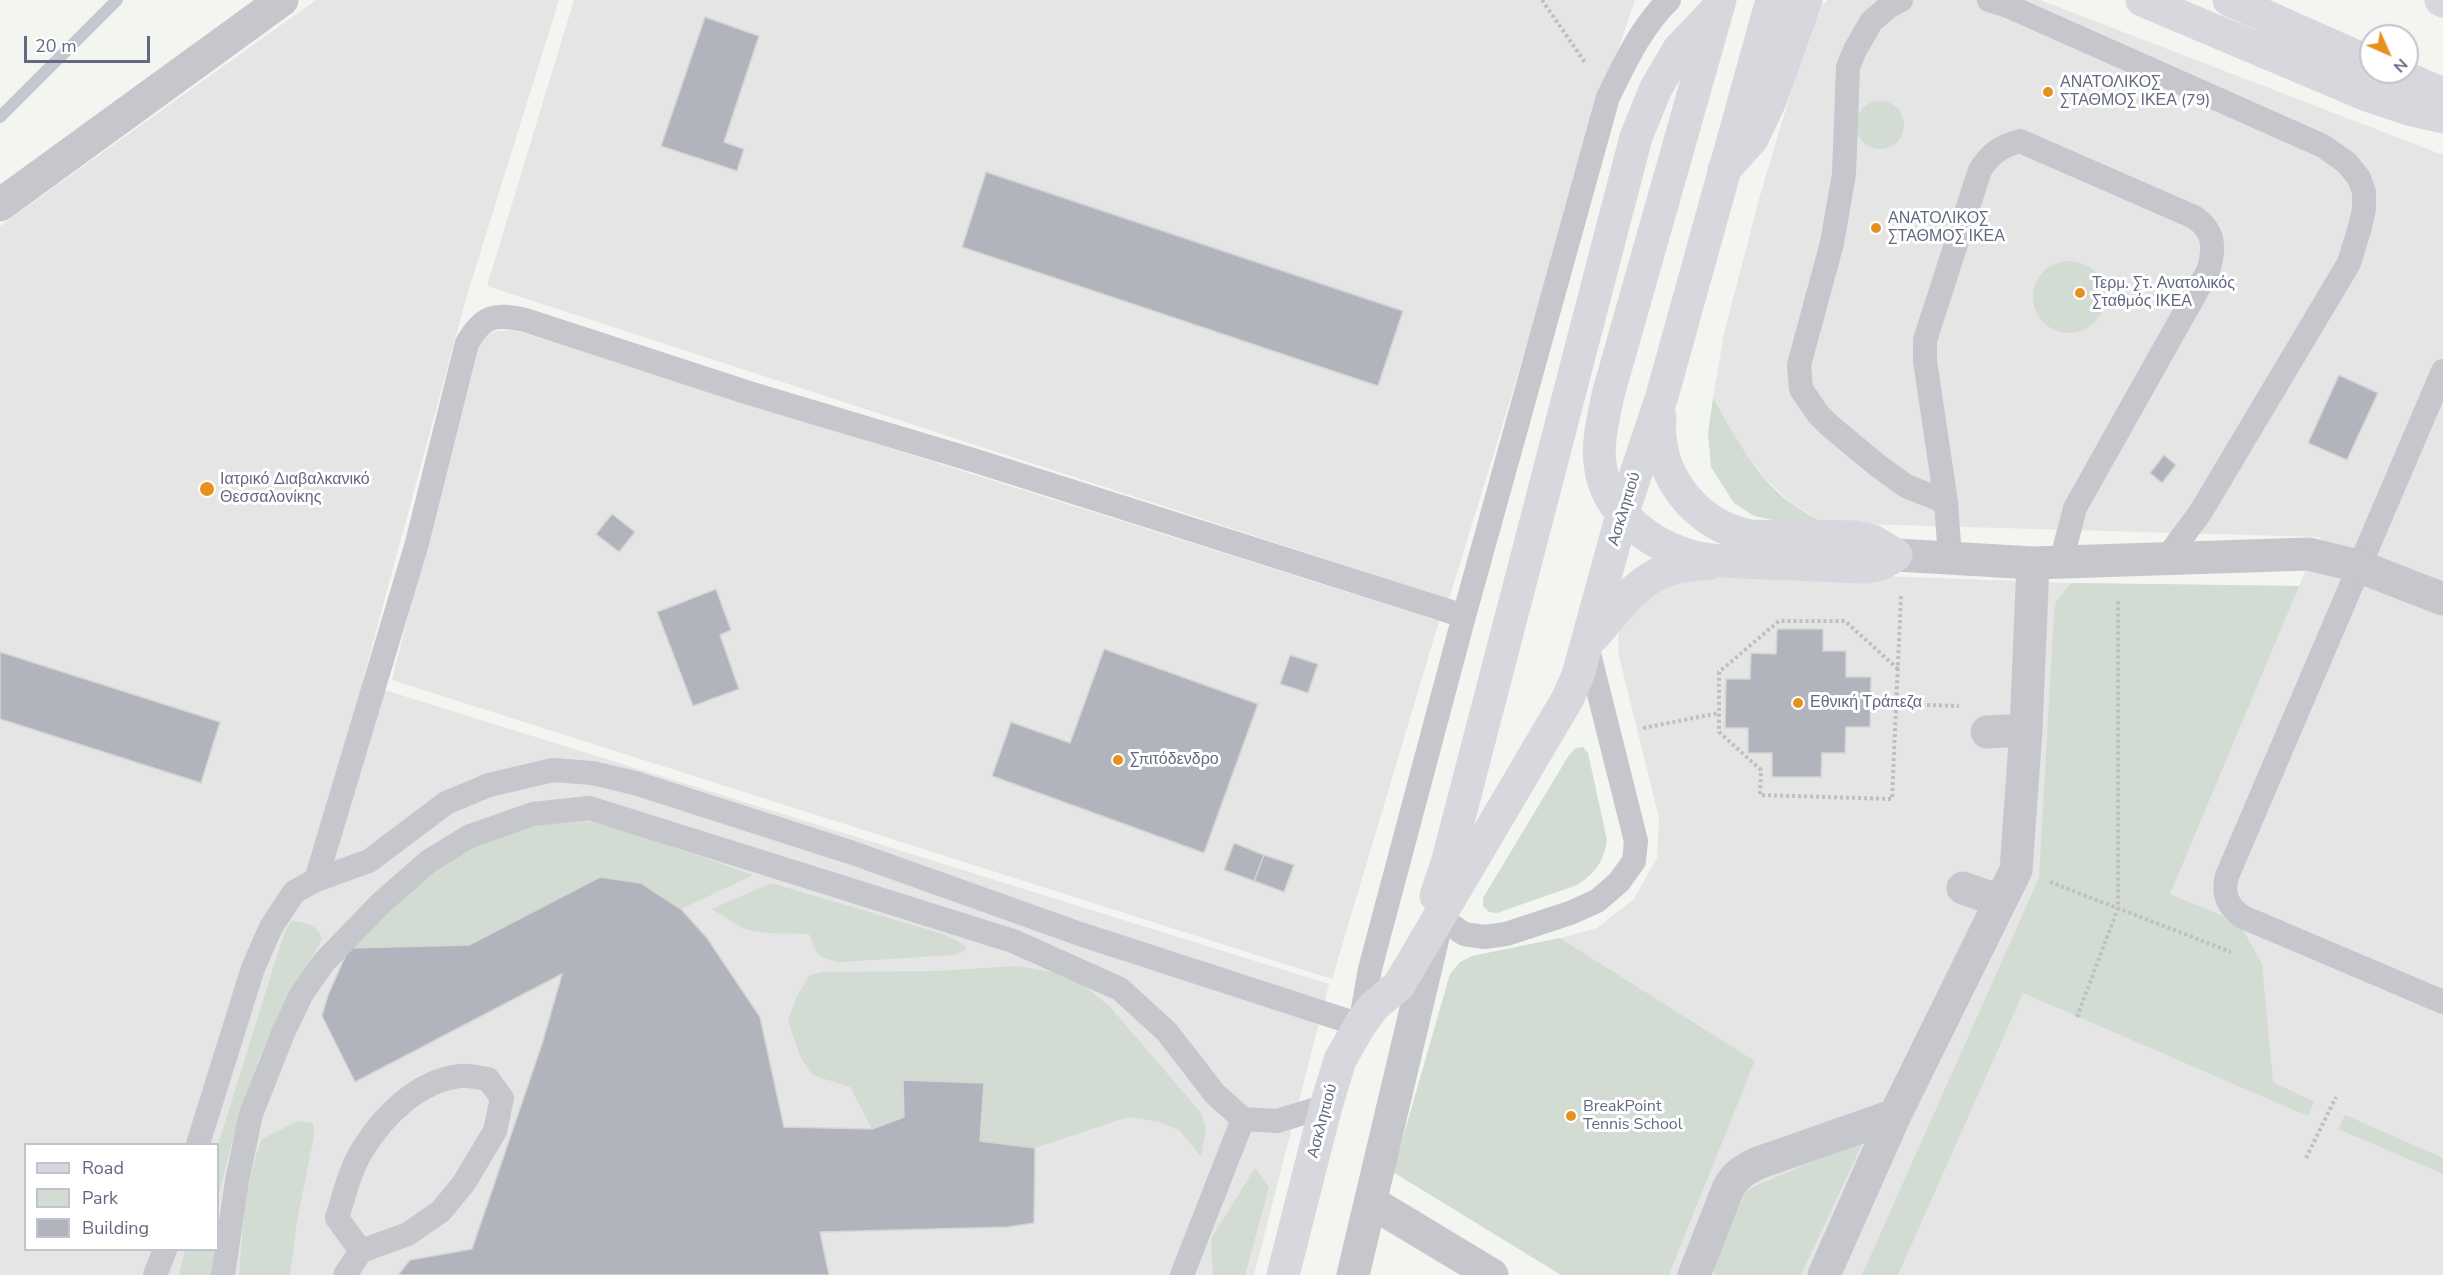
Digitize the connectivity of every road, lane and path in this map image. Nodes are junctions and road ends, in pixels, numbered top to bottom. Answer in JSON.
{"nodes":[{"id":1,"x":282,"y":0,"type":"edge"},
{"id":2,"x":1542,"y":0,"type":"edge"},
{"id":3,"x":1669,"y":0,"type":"edge"},
{"id":4,"x":1772,"y":0,"type":"edge"},
{"id":5,"x":1806,"y":0,"type":"edge"},
{"id":6,"x":1900,"y":0,"type":"edge"},
{"id":7,"x":1989,"y":0,"type":"edge"},
{"id":8,"x":2142,"y":0,"type":"edge"},
{"id":9,"x":2229,"y":0,"type":"edge"},
{"id":10,"x":1720,"y":4,"type":"edge"},
{"id":11,"x":2359,"y":58,"type":"edge"},
{"id":12,"x":2419,"y":84,"type":"edge"},
{"id":13,"x":2443,"y":94,"type":"edge"},
{"id":14,"x":1608,"y":98,"type":"junction"},
{"id":15,"x":2443,"y":117,"type":"edge"},
{"id":16,"x":1724,"y":170,"type":"junction"},
{"id":17,"x":0,"y":205,"type":"edge"},
{"id":18,"x":2443,"y":371,"type":"edge"},
{"id":19,"x":1662,"y":396,"type":"junction"},
{"id":20,"x":1946,"y":502,"type":"junction"},
{"id":21,"x":1622,"y":515,"type":"junction"},
{"id":22,"x":1896,"y":555,"type":"junction"},
{"id":23,"x":1950,"y":558,"type":"junction"},
{"id":24,"x":2119,"y":560,"type":"junction"},
{"id":25,"x":2165,"y":560,"type":"junction"},
{"id":26,"x":1725,"y":562,"type":"junction"},
{"id":27,"x":2047,"y":563,"type":"junction"},
{"id":28,"x":2358,"y":566,"type":"junction"},
{"id":29,"x":1901,"y":589,"type":"dead end"},
{"id":30,"x":2443,"y":599,"type":"edge"},
{"id":31,"x":1464,"y":616,"type":"junction"},
{"id":32,"x":1586,"y":645,"type":"junction"},
{"id":33,"x":1898,"y":669,"type":"junction"},
{"id":34,"x":1897,"y":704,"type":"junction"},
{"id":35,"x":1967,"y":706,"type":"dead end"},
{"id":36,"x":1719,"y":713,"type":"junction"},
{"id":37,"x":1638,"y":729,"type":"dead end"},
{"id":38,"x":2026,"y":730,"type":"junction"},
{"id":39,"x":1987,"y":732,"type":"dead end"},
{"id":40,"x":2016,"y":870,"type":"junction"},
{"id":41,"x":316,"y":880,"type":"junction"},
{"id":42,"x":1963,"y":888,"type":"dead end"},
{"id":43,"x":2000,"y":901,"type":"junction"},
{"id":44,"x":2118,"y":908,"type":"junction"},
{"id":45,"x":1438,"y":916,"type":"junction"},
{"id":46,"x":2240,"y":956,"type":"dead end"},
{"id":47,"x":1399,"y":985,"type":"junction"},
{"id":48,"x":2443,"y":1002,"type":"edge"},
{"id":49,"x":2077,"y":1017,"type":"dead end"},
{"id":50,"x":1360,"y":1024,"type":"junction"},
{"id":51,"x":2336,"y":1097,"type":"dead end"},
{"id":52,"x":1326,"y":1106,"type":"junction"},
{"id":53,"x":1895,"y":1114,"type":"junction"},
{"id":54,"x":1243,"y":1119,"type":"junction"},
{"id":55,"x":198,"y":1143,"type":"edge"},
{"id":56,"x":2306,"y":1158,"type":"dead end"},
{"id":57,"x":1371,"y":1202,"type":"junction"},
{"id":58,"x":165,"y":1251,"type":"edge"},
{"id":59,"x":361,"y":1251,"type":"junction"},
{"id":60,"x":155,"y":1275,"type":"edge"},
{"id":61,"x":223,"y":1275,"type":"edge"},
{"id":62,"x":345,"y":1275,"type":"edge"},
{"id":63,"x":1182,"y":1275,"type":"edge"},
{"id":64,"x":1283,"y":1275,"type":"edge"},
{"id":65,"x":1353,"y":1275,"type":"edge"},
{"id":66,"x":1492,"y":1275,"type":"edge"},
{"id":67,"x":1694,"y":1275,"type":"edge"},
{"id":68,"x":1824,"y":1275,"type":"edge"}],
"edges":[{"from":1,"to":17,"type":"street"},
{"from":2,"to":14,"type":"path"},
{"from":3,"to":14,"type":"lane"},
{"from":4,"to":16,"type":"street","name":"Ασκληπιού"},
{"from":5,"to":16,"type":"street"},
{"from":6,"to":20,"type":"lane"},
{"from":7,"to":25,"type":"lane"},
{"from":8,"to":15,"type":"street"},
{"from":9,"to":11,"type":"street"},
{"from":10,"to":21,"type":"street"},
{"from":10,"to":47,"type":"street","name":"Ασκληπιού"},
{"from":12,"to":13,"type":"street"},
{"from":14,"to":31,"type":"lane"},
{"from":16,"to":19,"type":"street","name":"Ασκληπιού"},
{"from":18,"to":28,"type":"lane"},
{"from":19,"to":21,"type":"street","name":"Ασκληπιού"},
{"from":19,"to":22,"type":"street"},
{"from":20,"to":23,"type":"lane"},
{"from":20,"to":27,"type":"lane"},
{"from":21,"to":26,"type":"street"},
{"from":21,"to":32,"type":"street","name":"Ασκληπιού"},
{"from":22,"to":23,"type":"street"},
{"from":22,"to":26,"type":"street"},
{"from":23,"to":27,"type":"street"},
{"from":24,"to":25,"type":"street"},
{"from":24,"to":27,"type":"street"},
{"from":24,"to":44,"type":"path"},
{"from":25,"to":28,"type":"street"},
{"from":26,"to":32,"type":"street"},
{"from":27,"to":38,"type":"street"},
{"from":28,"to":30,"type":"street"},
{"from":28,"to":48,"type":"lane"},
{"from":29,"to":33,"type":"path"},
{"from":31,"to":41,"type":"lane"},
{"from":31,"to":50,"type":"lane"},
{"from":32,"to":45,"type":"street","name":"Ασκληπιού"},
{"from":32,"to":45,"type":"lane"},
{"from":33,"to":34,"type":"path"},
{"from":33,"to":36,"type":"path"},
{"from":34,"to":35,"type":"path"},
{"from":34,"to":36,"type":"path"},
{"from":36,"to":37,"type":"path"},
{"from":38,"to":39,"type":"street"},
{"from":38,"to":40,"type":"street"},
{"from":40,"to":43,"type":"street"},
{"from":40,"to":44,"type":"path"},
{"from":41,"to":50,"type":"lane"},
{"from":41,"to":55,"type":"lane"},
{"from":42,"to":43,"type":"street"},
{"from":43,"to":53,"type":"street"},
{"from":44,"to":46,"type":"path"},
{"from":44,"to":49,"type":"path"},
{"from":45,"to":47,"type":"street","name":"Ασκληπιού"},
{"from":45,"to":57,"type":"street"},
{"from":47,"to":50,"type":"street","name":"Ασκληπιού"},
{"from":50,"to":52,"type":"street","name":"Ασκληπιού"},
{"from":51,"to":56,"type":"path"},
{"from":52,"to":54,"type":"lane"},
{"from":52,"to":64,"type":"street","name":"Ασκληπιού"},
{"from":53,"to":67,"type":"street"},
{"from":53,"to":68,"type":"street"},
{"from":54,"to":61,"type":"lane"},
{"from":54,"to":63,"type":"lane"},
{"from":57,"to":65,"type":"street"},
{"from":57,"to":66,"type":"street"},
{"from":58,"to":60,"type":"lane"},
{"from":59,"to":59,"type":"lane"},
{"from":59,"to":62,"type":"lane"}]}
